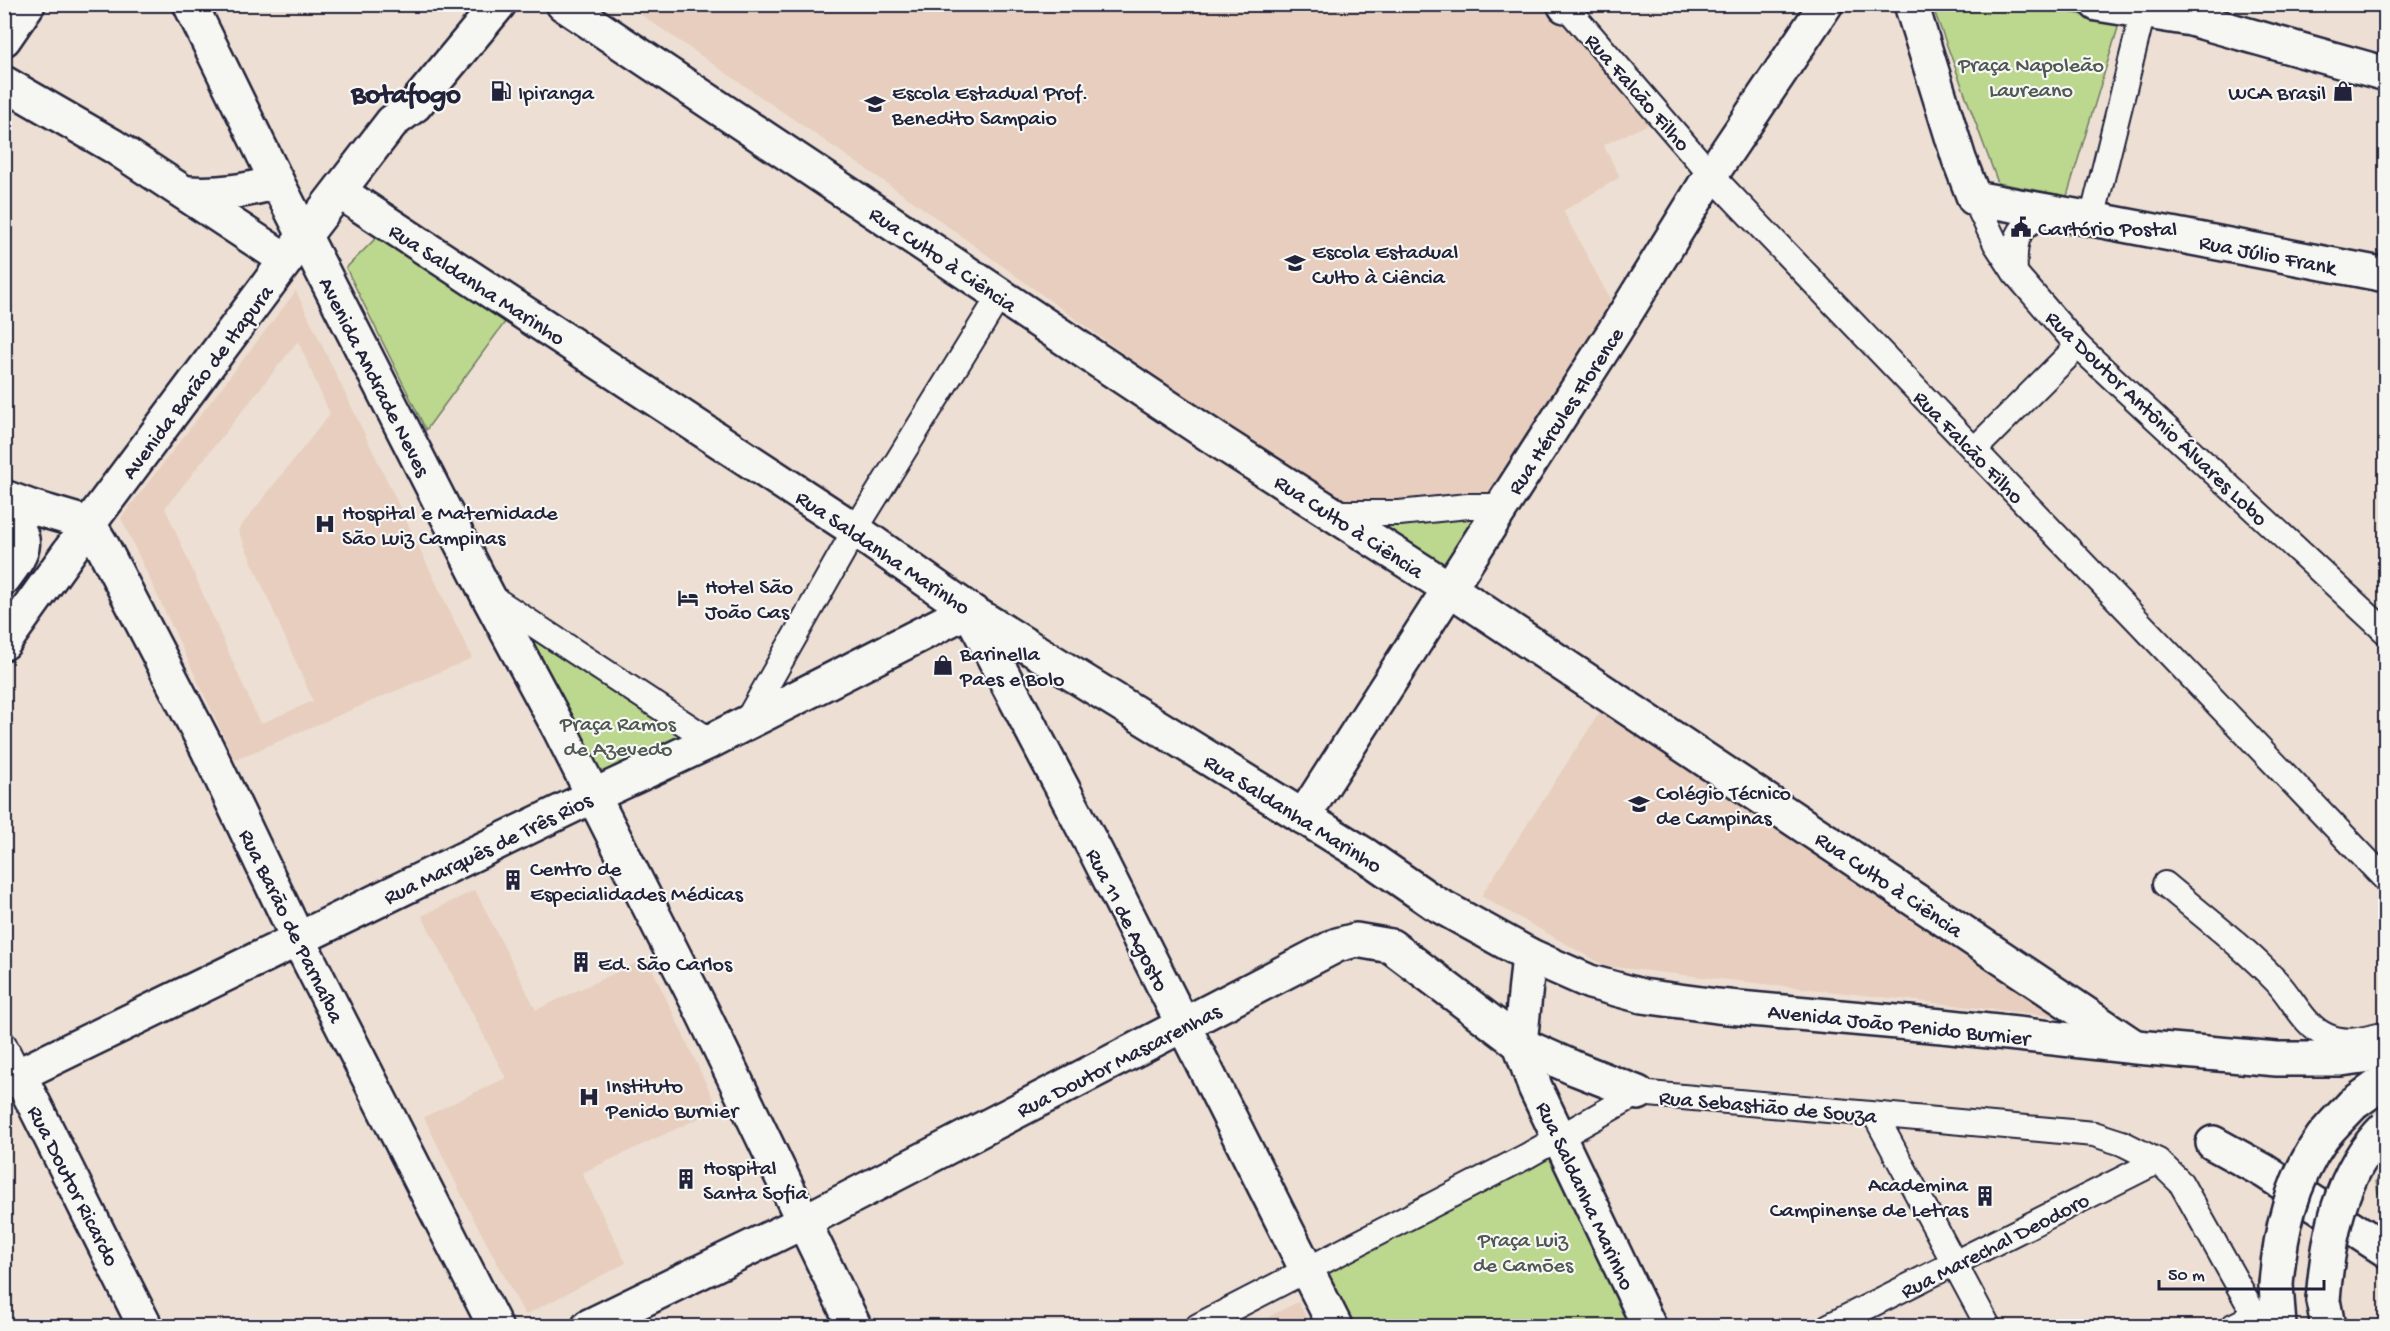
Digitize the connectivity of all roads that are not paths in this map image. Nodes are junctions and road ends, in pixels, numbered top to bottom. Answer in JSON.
{"nodes":[{"id":1,"x":28,"y":4,"type":"edge"},
{"id":2,"x":174,"y":4,"type":"edge"},
{"id":3,"x":470,"y":4,"type":"edge"},
{"id":4,"x":499,"y":4,"type":"edge"},
{"id":5,"x":563,"y":4,"type":"edge"},
{"id":6,"x":1826,"y":4,"type":"edge"},
{"id":7,"x":1911,"y":4,"type":"edge"},
{"id":8,"x":2097,"y":4,"type":"edge"},
{"id":9,"x":1565,"y":5,"type":"edge"},
{"id":10,"x":2144,"y":8,"type":"edge"},
{"id":11,"x":194,"y":14,"type":"edge"},
{"id":12,"x":4,"y":39,"type":"edge"},
{"id":13,"x":2385,"y":74,"type":"edge"},
{"id":14,"x":4,"y":82,"type":"edge"},
{"id":15,"x":392,"y":122,"type":"junction"},
{"id":16,"x":1711,"y":175,"type":"junction"},
{"id":17,"x":277,"y":182,"type":"junction"},
{"id":18,"x":340,"y":192,"type":"junction"},
{"id":19,"x":187,"y":193,"type":"junction"},
{"id":20,"x":1974,"y":198,"type":"junction"},
{"id":21,"x":2055,"y":212,"type":"junction"},
{"id":22,"x":2092,"y":219,"type":"junction"},
{"id":23,"x":295,"y":248,"type":"junction"},
{"id":24,"x":2015,"y":273,"type":"junction"},
{"id":25,"x":2385,"y":275,"type":"edge"},
{"id":26,"x":1000,"y":296,"type":"junction"},
{"id":27,"x":2079,"y":346,"type":"junction"},
{"id":28,"x":1974,"y":450,"type":"junction"},
{"id":29,"x":4,"y":497,"type":"edge"},
{"id":30,"x":4,"y":504,"type":"edge"},
{"id":31,"x":1502,"y":506,"type":"junction"},
{"id":32,"x":1331,"y":513,"type":"junction"},
{"id":33,"x":89,"y":524,"type":"junction"},
{"id":34,"x":855,"y":530,"type":"junction"},
{"id":35,"x":4,"y":578,"type":"edge"},
{"id":36,"x":1450,"y":589,"type":"junction"},
{"id":37,"x":487,"y":594,"type":"junction"},
{"id":38,"x":969,"y":610,"type":"junction"},
{"id":39,"x":2385,"y":632,"type":"edge"},
{"id":40,"x":4,"y":643,"type":"edge"},
{"id":41,"x":745,"y":724,"type":"junction"},
{"id":42,"x":711,"y":741,"type":"junction"},
{"id":43,"x":593,"y":796,"type":"junction"},
{"id":44,"x":1303,"y":817,"type":"junction"},
{"id":45,"x":2385,"y":880,"type":"edge"},
{"id":46,"x":2165,"y":884,"type":"dead end"},
{"id":47,"x":1433,"y":902,"type":"joint"},
{"id":48,"x":298,"y":939,"type":"junction"},
{"id":49,"x":1529,"y":955,"type":"junction"},
{"id":50,"x":1183,"y":1025,"type":"junction"},
{"id":51,"x":2385,"y":1034,"type":"edge"},
{"id":52,"x":4,"y":1044,"type":"edge"},
{"id":53,"x":1520,"y":1044,"type":"junction"},
{"id":54,"x":2136,"y":1047,"type":"junction"},
{"id":55,"x":2385,"y":1053,"type":"edge"},
{"id":56,"x":12,"y":1079,"type":"edge"},
{"id":57,"x":2385,"y":1080,"type":"edge"},
{"id":58,"x":1638,"y":1093,"type":"junction"},
{"id":59,"x":1875,"y":1115,"type":"junction"},
{"id":60,"x":2385,"y":1127,"type":"edge"},
{"id":61,"x":1560,"y":1138,"type":"junction"},
{"id":62,"x":2213,"y":1143,"type":"dead end"},
{"id":63,"x":2158,"y":1161,"type":"junction"},
{"id":64,"x":803,"y":1222,"type":"junction"},
{"id":65,"x":2385,"y":1250,"type":"edge"},
{"id":66,"x":1955,"y":1263,"type":"junction"},
{"id":67,"x":1306,"y":1270,"type":"junction"},
{"id":68,"x":2325,"y":1313,"type":"edge"},
{"id":69,"x":2265,"y":1322,"type":"edge"},
{"id":70,"x":145,"y":1326,"type":"edge"},
{"id":71,"x":495,"y":1326,"type":"edge"},
{"id":72,"x":589,"y":1326,"type":"edge"},
{"id":73,"x":854,"y":1326,"type":"edge"},
{"id":74,"x":1198,"y":1326,"type":"edge"},
{"id":75,"x":1335,"y":1326,"type":"edge"},
{"id":76,"x":1649,"y":1326,"type":"edge"},
{"id":77,"x":1829,"y":1326,"type":"edge"},
{"id":78,"x":1988,"y":1326,"type":"edge"},
{"id":79,"x":2233,"y":1326,"type":"edge"}],
"edges":[{"from":1,"to":12,"type":"main road"},
{"from":2,"to":11,"type":"main road"},
{"from":3,"to":15,"type":"main road","name":"Avenida Barão de Itapura"},
{"from":4,"to":15,"type":"main road","name":"Avenida Barão de Itapura"},
{"from":5,"to":26,"type":"main road","name":"Rua Culto à Ciência"},
{"from":6,"to":16,"type":"main road","name":"Rua Hércules Florence"},
{"from":7,"to":20,"type":"main road","name":"Rua Doutor Antônio Álvares Lobo"},
{"from":8,"to":10,"type":"main road"},
{"from":9,"to":16,"type":"street","name":"Rua Falcão Filho"},
{"from":10,"to":13,"type":"main road"},
{"from":10,"to":22,"type":"street"},
{"from":11,"to":17,"type":"main road","name":"Avenida Andrade Neves"},
{"from":14,"to":19,"type":"main road"},
{"from":15,"to":18,"type":"main road","name":"Avenida Barão de Itapura"},
{"from":16,"to":28,"type":"street","name":"Rua Falcão Filho"},
{"from":16,"to":31,"type":"main road","name":"Rua Hércules Florence"},
{"from":17,"to":19,"type":"main road"},
{"from":17,"to":23,"type":"main road","name":"Avenida Andrade Neves"},
{"from":18,"to":23,"type":"main road","name":"Avenida Barão de Itapura"},
{"from":18,"to":34,"type":"main road","name":"Rua Saldanha Marinho"},
{"from":19,"to":23,"type":"main road"},
{"from":20,"to":21,"type":"main road","name":"Rua Júlio Frank"},
{"from":20,"to":24,"type":"street","name":"Rua Doutor Antônio Álvares Lobo"},
{"from":21,"to":22,"type":"main road","name":"Rua Júlio Frank"},
{"from":21,"to":24,"type":"street"},
{"from":22,"to":25,"type":"main road","name":"Rua Júlio Frank"},
{"from":23,"to":33,"type":"main road","name":"Avenida Barão de Itapura"},
{"from":23,"to":37,"type":"main road","name":"Avenida Andrade Neves"},
{"from":24,"to":27,"type":"street","name":"Rua Doutor Antônio Álvares Lobo"},
{"from":26,"to":32,"type":"main road","name":"Rua Culto à Ciência"},
{"from":26,"to":34,"type":"street"},
{"from":27,"to":28,"type":"street"},
{"from":27,"to":39,"type":"street","name":"Rua Doutor Antônio Álvares Lobo"},
{"from":28,"to":45,"type":"street","name":"Rua Falcão Filho"},
{"from":29,"to":33,"type":"main road"},
{"from":30,"to":35,"type":"main road"},
{"from":31,"to":32,"type":"street"},
{"from":31,"to":36,"type":"main road","name":"Rua Hércules Florence"},
{"from":32,"to":36,"type":"main road","name":"Rua Culto à Ciência"},
{"from":33,"to":40,"type":"main road","name":"Avenida Barão de Itapura"},
{"from":33,"to":48,"type":"main road","name":"Rua Barão de Parnaíba"},
{"from":34,"to":38,"type":"main road","name":"Rua Saldanha Marinho"},
{"from":34,"to":41,"type":"street"},
{"from":36,"to":44,"type":"main road","name":"Rua Hércules Florence"},
{"from":36,"to":54,"type":"main road","name":"Rua Culto à Ciência"},
{"from":37,"to":42,"type":"street"},
{"from":37,"to":43,"type":"main road","name":"Avenida Andrade Neves"},
{"from":38,"to":41,"type":"main road","name":"Rua Marquês de Três Rios"},
{"from":38,"to":44,"type":"main road","name":"Rua Saldanha Marinho"},
{"from":38,"to":50,"type":"main road","name":"Rua 11 de Agosto"},
{"from":41,"to":42,"type":"main road","name":"Rua Marquês de Três Rios"},
{"from":42,"to":43,"type":"main road","name":"Rua Marquês de Três Rios"},
{"from":43,"to":48,"type":"main road","name":"Rua Marquês de Três Rios"},
{"from":43,"to":64,"type":"main road","name":"Avenida Andrade Neves"},
{"from":44,"to":47,"type":"main road","name":"Rua Saldanha Marinho"},
{"from":46,"to":51,"type":"street"},
{"from":47,"to":49,"type":"main road","name":"Avenida João Penido Burnier"},
{"from":48,"to":56,"type":"main road","name":"Rua Marquês de Três Rios"},
{"from":48,"to":71,"type":"main road","name":"Rua Barão de Parnaíba"},
{"from":49,"to":53,"type":"main road","name":"Rua Saldanha Marinho"},
{"from":49,"to":54,"type":"main road","name":"Avenida João Penido Burnier"},
{"from":50,"to":53,"type":"main road","name":"Rua Doutor Mascarenhas"},
{"from":50,"to":64,"type":"main road","name":"Rua Doutor Mascarenhas"},
{"from":50,"to":67,"type":"main road","name":"Rua 11 de Agosto"},
{"from":52,"to":56,"type":"street","name":"Rua Doutor Ricardo"},
{"from":53,"to":58,"type":"main road","name":"Rua Doutor Mascarenhas"},
{"from":53,"to":61,"type":"main road","name":"Rua Saldanha Marinho"},
{"from":54,"to":55,"type":"main road","name":"Avenida João Penido Burnier"},
{"from":56,"to":70,"type":"main road","name":"Rua Doutor Ricardo"},
{"from":57,"to":69,"type":"main road","bridge":true},
{"from":58,"to":59,"type":"street","name":"Rua Sebastião de Souza"},
{"from":58,"to":61,"type":"street","name":"Rua Sebastião de Souza"},
{"from":59,"to":63,"type":"street","name":"Rua Sebastião de Souza"},
{"from":59,"to":66,"type":"street"},
{"from":60,"to":68,"type":"main road","bridge":true},
{"from":61,"to":67,"type":"street","name":"Rua Sebastião de Souza"},
{"from":61,"to":76,"type":"main road","name":"Rua Saldanha Marinho"},
{"from":62,"to":65,"type":"main road"},
{"from":63,"to":66,"type":"street","name":"Rua Marechal Deodoro"},
{"from":63,"to":69,"type":"street","name":"Rua Sebastião de Souza"},
{"from":64,"to":72,"type":"main road","name":"Rua Doutor Mascarenhas"},
{"from":64,"to":73,"type":"main road","name":"Avenida Andrade Neves"},
{"from":66,"to":77,"type":"street","name":"Rua Marechal Deodoro"},
{"from":66,"to":78,"type":"street"},
{"from":67,"to":74,"type":"street","name":"Rua Sebastião de Souza"},
{"from":67,"to":75,"type":"main road","name":"Rua 11 de Agosto"},
{"from":69,"to":79,"type":"street"}]}
